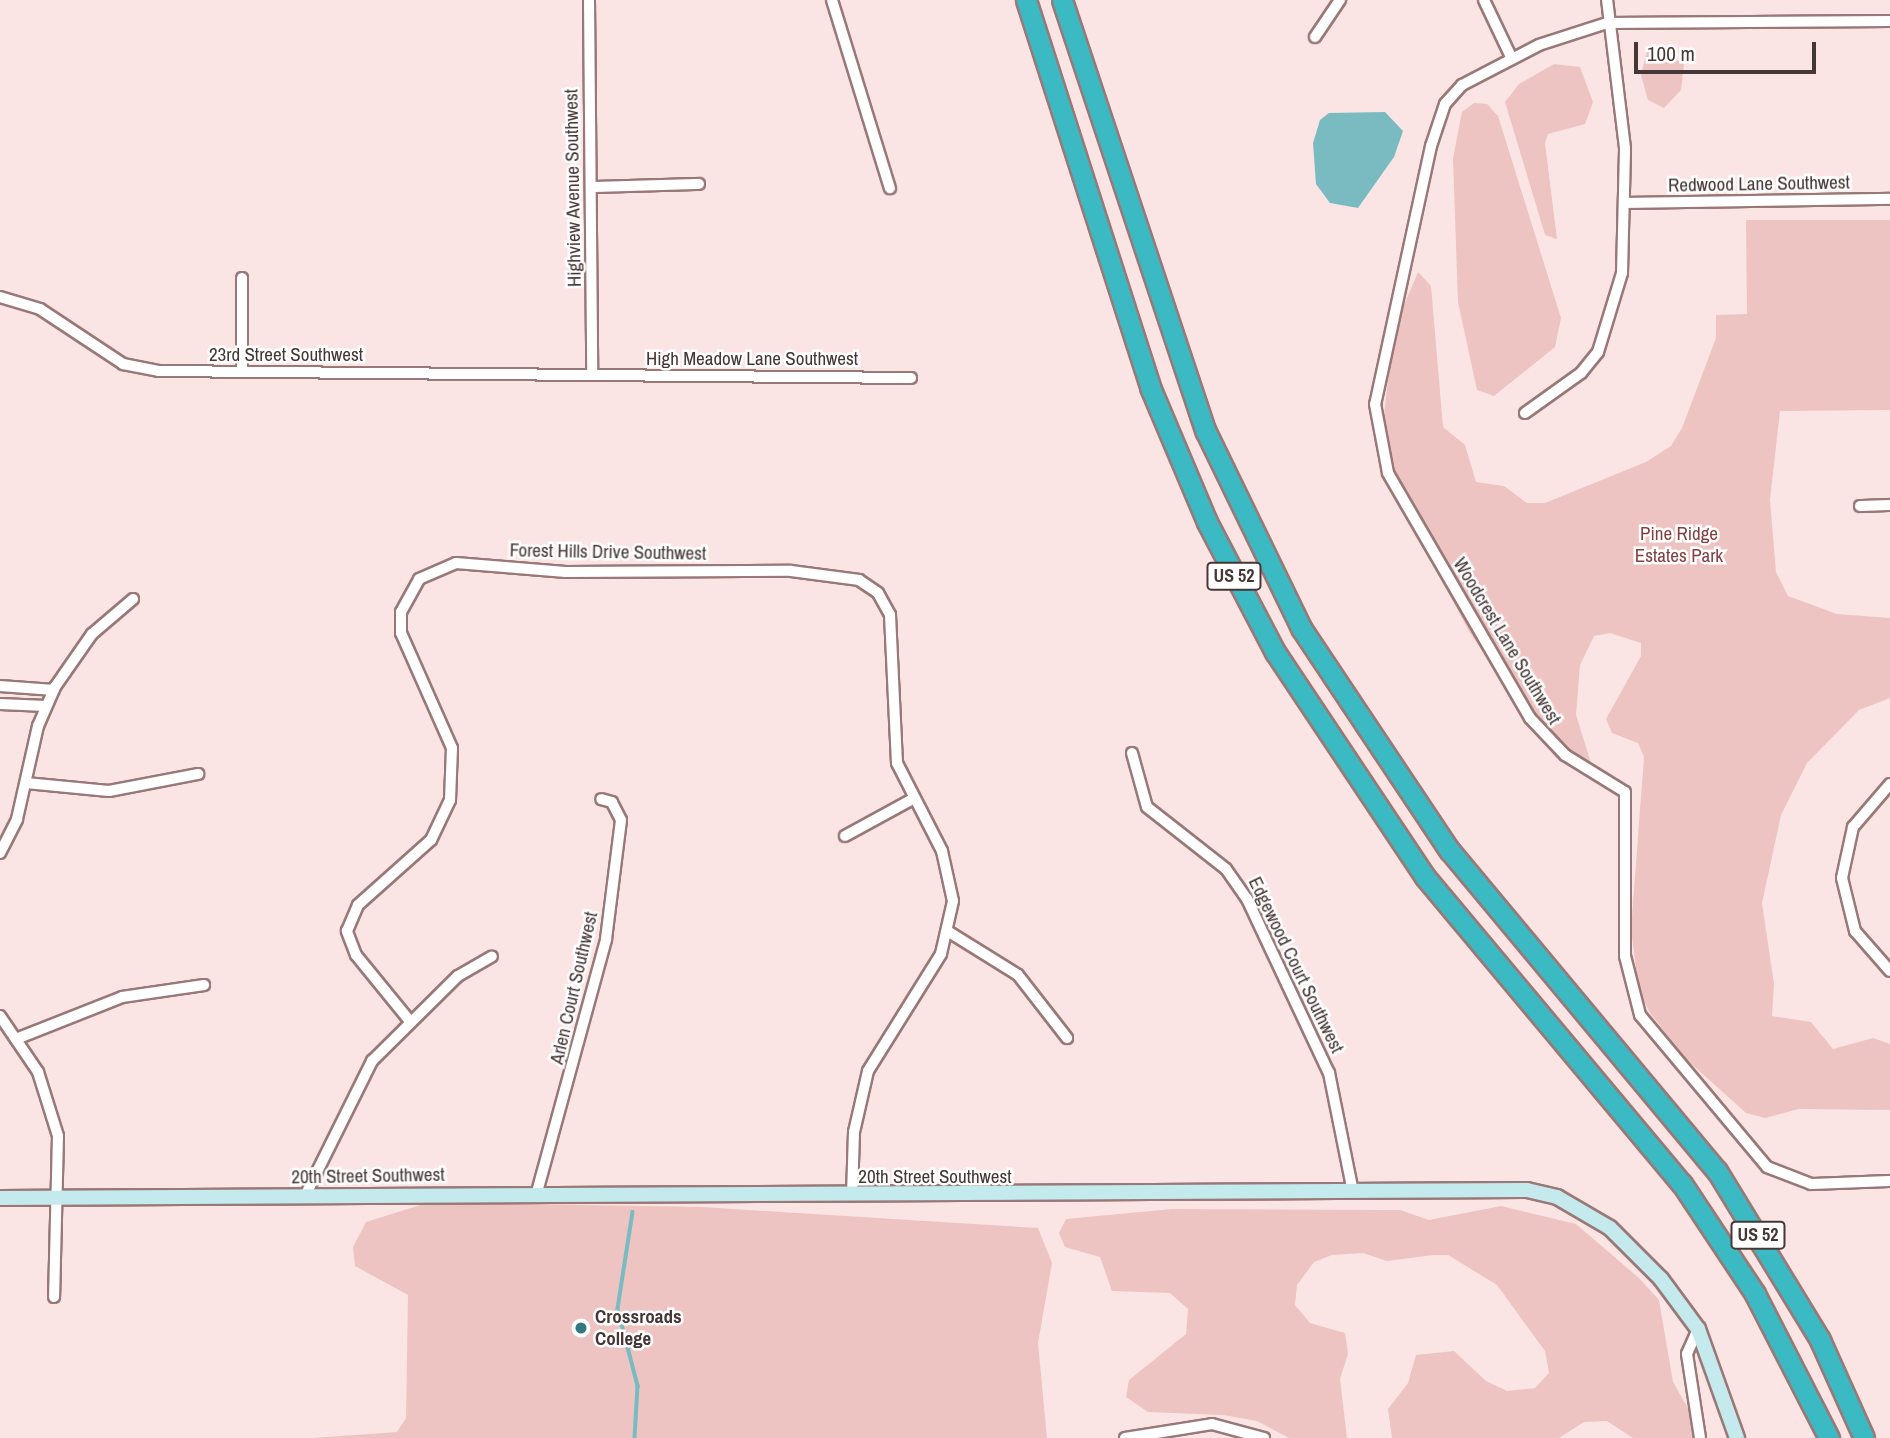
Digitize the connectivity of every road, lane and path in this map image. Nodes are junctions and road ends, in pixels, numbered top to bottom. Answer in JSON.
{"nodes":[{"id":1,"x":589,"y":0,"type":"edge"},
{"id":2,"x":832,"y":0,"type":"edge"},
{"id":3,"x":1026,"y":0,"type":"edge"},
{"id":4,"x":1062,"y":0,"type":"edge"},
{"id":5,"x":1340,"y":0,"type":"edge"},
{"id":6,"x":1484,"y":0,"type":"edge"},
{"id":7,"x":1607,"y":0,"type":"edge"},
{"id":8,"x":1890,"y":21,"type":"edge"},
{"id":9,"x":1607,"y":23,"type":"junction"},
{"id":10,"x":1315,"y":37,"type":"dead end"},
{"id":11,"x":1512,"y":59,"type":"junction"},
{"id":12,"x":699,"y":184,"type":"dead end"},
{"id":13,"x":591,"y":187,"type":"junction"},
{"id":14,"x":890,"y":188,"type":"dead end"},
{"id":15,"x":1890,"y":199,"type":"edge"},
{"id":16,"x":1628,"y":203,"type":"junction"},
{"id":17,"x":242,"y":278,"type":"dead end"},
{"id":18,"x":0,"y":297,"type":"edge"},
{"id":19,"x":242,"y":372,"type":"junction"},
{"id":20,"x":592,"y":375,"type":"junction"},
{"id":21,"x":911,"y":378,"type":"dead end"},
{"id":22,"x":1525,"y":413,"type":"dead end"},
{"id":23,"x":1890,"y":505,"type":"edge"},
{"id":24,"x":1860,"y":506,"type":"dead end"},
{"id":25,"x":133,"y":598,"type":"dead end"},
{"id":26,"x":0,"y":686,"type":"edge"},
{"id":27,"x":54,"y":690,"type":"junction"},
{"id":28,"x":0,"y":704,"type":"edge"},
{"id":29,"x":46,"y":706,"type":"junction"},
{"id":30,"x":1132,"y":753,"type":"dead end"},
{"id":31,"x":198,"y":774,"type":"dead end"},
{"id":32,"x":26,"y":783,"type":"junction"},
{"id":33,"x":1890,"y":784,"type":"edge"},
{"id":34,"x":601,"y":799,"type":"dead end"},
{"id":35,"x":911,"y":800,"type":"junction"},
{"id":36,"x":845,"y":836,"type":"dead end"},
{"id":37,"x":0,"y":853,"type":"edge"},
{"id":38,"x":949,"y":932,"type":"junction"},
{"id":39,"x":492,"y":956,"type":"dead end"},
{"id":40,"x":1890,"y":971,"type":"edge"},
{"id":41,"x":204,"y":985,"type":"dead end"},
{"id":42,"x":0,"y":1016,"type":"edge"},
{"id":43,"x":409,"y":1020,"type":"junction"},
{"id":44,"x":1067,"y":1038,"type":"dead end"},
{"id":45,"x":16,"y":1039,"type":"junction"},
{"id":46,"x":1890,"y":1181,"type":"edge"},
{"id":47,"x":537,"y":1192,"type":"junction"},
{"id":48,"x":1353,"y":1192,"type":"junction"},
{"id":49,"x":852,"y":1195,"type":"junction"},
{"id":50,"x":305,"y":1196,"type":"junction"},
{"id":51,"x":0,"y":1198,"type":"edge"},
{"id":52,"x":57,"y":1199,"type":"junction"},
{"id":53,"x":54,"y":1297,"type":"dead end"},
{"id":54,"x":1698,"y":1329,"type":"junction"},
{"id":55,"x":1125,"y":1438,"type":"edge"},
{"id":56,"x":1264,"y":1438,"type":"edge"},
{"id":57,"x":1700,"y":1438,"type":"edge"},
{"id":58,"x":1737,"y":1438,"type":"edge"},
{"id":59,"x":1829,"y":1438,"type":"edge"},
{"id":60,"x":1864,"y":1438,"type":"edge"}],
"edges":[{"from":1,"to":13,"type":"street","name":"Highview Avenue Southwest"},
{"from":2,"to":14,"type":"street"},
{"from":3,"to":59,"type":"highway","number":"US 52"},
{"from":4,"to":60,"type":"highway","number":"US 52"},
{"from":5,"to":10,"type":"street"},
{"from":6,"to":11,"type":"street"},
{"from":7,"to":9,"type":"street"},
{"from":8,"to":9,"type":"street"},
{"from":9,"to":11,"type":"street"},
{"from":9,"to":16,"type":"street"},
{"from":11,"to":46,"type":"street","name":"Woodcrest Lane Southwest"},
{"from":12,"to":13,"type":"street"},
{"from":13,"to":20,"type":"street","name":"Highview Avenue Southwest"},
{"from":15,"to":16,"type":"street","name":"Redwood Lane Southwest"},
{"from":16,"to":22,"type":"street"},
{"from":17,"to":19,"type":"street"},
{"from":18,"to":19,"type":"street","name":"23rd Street Southwest"},
{"from":19,"to":20,"type":"street","name":"23rd Street Southwest"},
{"from":20,"to":21,"type":"street","name":"High Meadow Lane Southwest"},
{"from":23,"to":24,"type":"street"},
{"from":25,"to":27,"type":"street"},
{"from":26,"to":27,"type":"street"},
{"from":27,"to":29,"type":"street"},
{"from":28,"to":29,"type":"street"},
{"from":29,"to":32,"type":"street"},
{"from":30,"to":48,"type":"street","name":"Edgewood Court Southwest"},
{"from":31,"to":32,"type":"street"},
{"from":32,"to":37,"type":"street"},
{"from":33,"to":40,"type":"street"},
{"from":34,"to":47,"type":"street","name":"Arlen Court Southwest"},
{"from":35,"to":36,"type":"street"},
{"from":35,"to":38,"type":"street","name":"Forest Hills Drive Southwest"},
{"from":35,"to":43,"type":"street","name":"Forest Hills Drive Southwest"},
{"from":38,"to":44,"type":"street"},
{"from":38,"to":49,"type":"street","name":"Forest Hills Drive Southwest"},
{"from":39,"to":43,"type":"street"},
{"from":41,"to":45,"type":"street"},
{"from":42,"to":45,"type":"street"},
{"from":43,"to":50,"type":"street"},
{"from":45,"to":52,"type":"street"},
{"from":47,"to":49,"type":"street","name":"20th Street Southwest"},
{"from":47,"to":50,"type":"street","name":"20th Street Southwest"},
{"from":48,"to":49,"type":"street","name":"20th Street Southwest"},
{"from":48,"to":54,"type":"street","name":"20th Street Southwest"},
{"from":50,"to":52,"type":"street","name":"20th Street Southwest"},
{"from":51,"to":52,"type":"street","name":"20th Street Southwest"},
{"from":52,"to":53,"type":"street"},
{"from":54,"to":57,"type":"street"},
{"from":54,"to":58,"type":"street","name":"20th Street Southwest"},
{"from":55,"to":56,"type":"street"}]}
